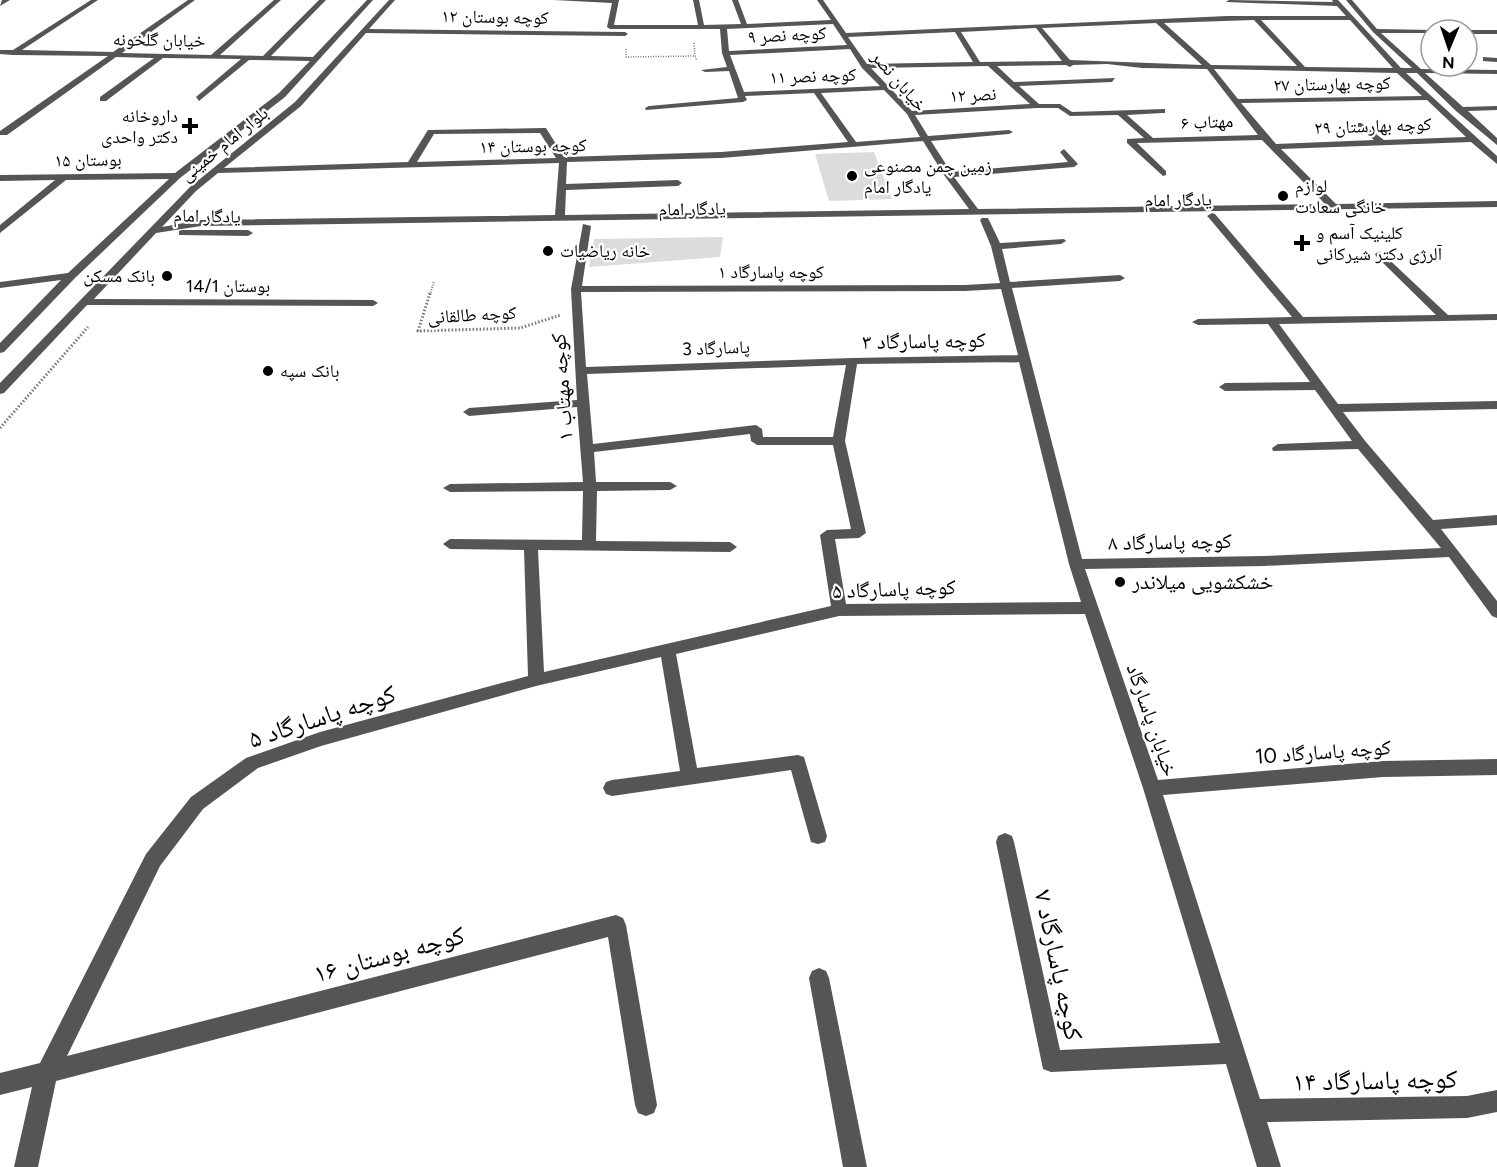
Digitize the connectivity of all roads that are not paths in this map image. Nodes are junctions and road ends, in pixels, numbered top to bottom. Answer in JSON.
{"nodes":[{"id":1,"x":7,"y":0,"type":"edge"},
{"id":2,"x":95,"y":0,"type":"edge"},
{"id":3,"x":192,"y":0,"type":"edge"},
{"id":4,"x":278,"y":0,"type":"edge"},
{"id":5,"x":323,"y":0,"type":"edge"},
{"id":6,"x":370,"y":0,"type":"edge"},
{"id":7,"x":393,"y":0,"type":"edge"},
{"id":8,"x":557,"y":0,"type":"edge"},
{"id":9,"x":568,"y":0,"type":"edge"},
{"id":10,"x":616,"y":0,"type":"edge"},
{"id":11,"x":696,"y":0,"type":"edge"},
{"id":12,"x":735,"y":0,"type":"edge"},
{"id":13,"x":820,"y":0,"type":"edge"},
{"id":14,"x":1349,"y":0,"type":"edge"},
{"id":15,"x":1336,"y":2,"type":"edge"},
{"id":16,"x":1229,"y":3,"type":"dead end"},
{"id":17,"x":0,"y":4,"type":"edge"},
{"id":18,"x":355,"y":18,"type":"junction"},
{"id":19,"x":376,"y":18,"type":"junction"},
{"id":20,"x":1256,"y":18,"type":"junction"},
{"id":21,"x":1350,"y":18,"type":"junction"},
{"id":22,"x":1158,"y":21,"type":"junction"},
{"id":23,"x":835,"y":22,"type":"junction"},
{"id":24,"x":701,"y":26,"type":"junction"},
{"id":25,"x":745,"y":26,"type":"junction"},
{"id":26,"x":1037,"y":26,"type":"junction"},
{"id":27,"x":723,"y":27,"type":"junction"},
{"id":28,"x":957,"y":30,"type":"junction"},
{"id":29,"x":1375,"y":31,"type":"junction"},
{"id":30,"x":1419,"y":31,"type":"edge"},
{"id":31,"x":1479,"y":32,"type":"edge"},
{"id":32,"x":1497,"y":32,"type":"edge"},
{"id":33,"x":363,"y":33,"type":"junction"},
{"id":34,"x":625,"y":34,"type":"road end"},
{"id":35,"x":842,"y":34,"type":"junction"},
{"id":36,"x":339,"y":35,"type":"junction"},
{"id":37,"x":850,"y":47,"type":"junction"},
{"id":38,"x":0,"y":52,"type":"edge"},
{"id":39,"x":14,"y":52,"type":"junction"},
{"id":40,"x":726,"y":53,"type":"junction"},
{"id":41,"x":117,"y":54,"type":"junction"},
{"id":42,"x":162,"y":55,"type":"junction"},
{"id":43,"x":214,"y":56,"type":"junction"},
{"id":44,"x":248,"y":57,"type":"junction"},
{"id":45,"x":265,"y":58,"type":"junction"},
{"id":46,"x":317,"y":59,"type":"junction"},
{"id":47,"x":1486,"y":59,"type":"dead end"},
{"id":48,"x":1497,"y":60,"type":"edge"},
{"id":49,"x":0,"y":61,"type":"edge"},
{"id":50,"x":978,"y":64,"type":"junction"},
{"id":51,"x":990,"y":64,"type":"junction"},
{"id":52,"x":1070,"y":65,"type":"junction"},
{"id":53,"x":865,"y":66,"type":"junction"},
{"id":54,"x":1208,"y":66,"type":"junction"},
{"id":55,"x":1302,"y":67,"type":"junction"},
{"id":56,"x":732,"y":69,"type":"junction"},
{"id":57,"x":705,"y":70,"type":"road end"},
{"id":58,"x":1399,"y":70,"type":"junction"},
{"id":59,"x":1417,"y":71,"type":"junction"},
{"id":60,"x":1497,"y":72,"type":"edge"},
{"id":61,"x":999,"y":73,"type":"junction"},
{"id":62,"x":956,"y":74,"type":"dead end"},
{"id":63,"x":1112,"y":80,"type":"dead end"},
{"id":64,"x":1010,"y":84,"type":"junction"},
{"id":65,"x":886,"y":88,"type":"junction"},
{"id":66,"x":816,"y":90,"type":"junction"},
{"id":67,"x":740,"y":94,"type":"junction"},
{"id":68,"x":1427,"y":98,"type":"junction"},
{"id":69,"x":103,"y":99,"type":"dead end"},
{"id":70,"x":199,"y":99,"type":"dead end"},
{"id":71,"x":1238,"y":101,"type":"junction"},
{"id":72,"x":1037,"y":106,"type":"junction"},
{"id":73,"x":650,"y":108,"type":"dead end"},
{"id":74,"x":1497,"y":108,"type":"edge"},
{"id":75,"x":1459,"y":109,"type":"junction"},
{"id":76,"x":1162,"y":111,"type":"dead end"},
{"id":77,"x":1120,"y":112,"type":"junction"},
{"id":78,"x":910,"y":113,"type":"junction"},
{"id":79,"x":1361,"y":125,"type":"dead end"},
{"id":80,"x":1010,"y":132,"type":"dead end"},
{"id":81,"x":0,"y":133,"type":"edge"},
{"id":82,"x":1493,"y":134,"type":"edge"},
{"id":83,"x":1264,"y":137,"type":"junction"},
{"id":84,"x":1473,"y":139,"type":"junction"},
{"id":85,"x":927,"y":140,"type":"junction"},
{"id":86,"x":1150,"y":140,"type":"junction"},
{"id":87,"x":1381,"y":142,"type":"junction"},
{"id":88,"x":1497,"y":142,"type":"edge"},
{"id":89,"x":855,"y":146,"type":"junction"},
{"id":90,"x":1274,"y":147,"type":"junction"},
{"id":91,"x":1064,"y":152,"type":"dead end"},
{"id":92,"x":1497,"y":161,"type":"edge"},
{"id":93,"x":563,"y":162,"type":"junction"},
{"id":94,"x":411,"y":165,"type":"junction"},
{"id":95,"x":213,"y":171,"type":"junction"},
{"id":96,"x":1163,"y":173,"type":"dead end"},
{"id":97,"x":948,"y":175,"type":"junction"},
{"id":98,"x":177,"y":176,"type":"junction"},
{"id":99,"x":64,"y":177,"type":"junction"},
{"id":100,"x":0,"y":178,"type":"edge"},
{"id":101,"x":678,"y":183,"type":"dead end"},
{"id":102,"x":562,"y":187,"type":"junction"},
{"id":103,"x":1497,"y":204,"type":"edge"},
{"id":104,"x":1334,"y":206,"type":"junction"},
{"id":105,"x":975,"y":211,"type":"junction"},
{"id":106,"x":1497,"y":212,"type":"edge"},
{"id":107,"x":1212,"y":216,"type":"junction"},
{"id":108,"x":560,"y":218,"type":"junction"},
{"id":109,"x":781,"y":220,"type":"junction"},
{"id":110,"x":985,"y":220,"type":"junction"},
{"id":111,"x":586,"y":226,"type":"junction"},
{"id":112,"x":0,"y":230,"type":"edge"},
{"id":113,"x":153,"y":231,"type":"junction"},
{"id":114,"x":1061,"y":241,"type":"dead end"},
{"id":115,"x":996,"y":246,"type":"junction"},
{"id":116,"x":1380,"y":254,"type":"dead end"},
{"id":117,"x":71,"y":276,"type":"junction"},
{"id":118,"x":1120,"y":278,"type":"dead end"},
{"id":119,"x":1005,"y":284,"type":"junction"},
{"id":120,"x":0,"y":285,"type":"edge"},
{"id":121,"x":576,"y":289,"type":"junction"},
{"id":122,"x":83,"y":302,"type":"junction"},
{"id":123,"x":373,"y":303,"type":"dead end"},
{"id":124,"x":1444,"y":316,"type":"junction"},
{"id":125,"x":1497,"y":317,"type":"edge"},
{"id":126,"x":1300,"y":320,"type":"junction"},
{"id":127,"x":1271,"y":321,"type":"junction"},
{"id":128,"x":1198,"y":322,"type":"dead end"},
{"id":129,"x":0,"y":350,"type":"edge"},
{"id":130,"x":1025,"y":358,"type":"junction"},
{"id":131,"x":852,"y":361,"type":"junction"},
{"id":132,"x":582,"y":371,"type":"junction"},
{"id":133,"x":1320,"y":386,"type":"junction"},
{"id":134,"x":1225,"y":387,"type":"dead end"},
{"id":135,"x":0,"y":390,"type":"edge"},
{"id":136,"x":585,"y":403,"type":"junction"},
{"id":137,"x":1497,"y":405,"type":"edge"},
{"id":138,"x":1334,"y":408,"type":"junction"},
{"id":139,"x":470,"y":412,"type":"dead end"},
{"id":140,"x":839,"y":441,"type":"junction"},
{"id":141,"x":1361,"y":445,"type":"junction"},
{"id":142,"x":1278,"y":448,"type":"dead end"},
{"id":143,"x":586,"y":449,"type":"junction"},
{"id":144,"x":670,"y":486,"type":"dead end"},
{"id":145,"x":450,"y":488,"type":"dead end"},
{"id":146,"x":591,"y":488,"type":"junction"},
{"id":147,"x":1497,"y":520,"type":"edge"},
{"id":148,"x":1429,"y":525,"type":"junction"},
{"id":149,"x":450,"y":544,"type":"dead end"},
{"id":150,"x":531,"y":545,"type":"junction"},
{"id":151,"x":589,"y":546,"type":"junction"},
{"id":152,"x":730,"y":547,"type":"dead end"},
{"id":153,"x":1453,"y":552,"type":"junction"},
{"id":154,"x":1076,"y":564,"type":"junction"},
{"id":155,"x":1090,"y":608,"type":"junction"},
{"id":156,"x":839,"y":610,"type":"junction"},
{"id":157,"x":1497,"y":612,"type":"edge"},
{"id":158,"x":667,"y":648,"type":"junction"},
{"id":159,"x":536,"y":680,"type":"junction"},
{"id":160,"x":1497,"y":767,"type":"edge"},
{"id":161,"x":690,"y":778,"type":"junction"},
{"id":162,"x":612,"y":788,"type":"dead end"},
{"id":163,"x":1152,"y":788,"type":"junction"},
{"id":164,"x":818,"y":836,"type":"dead end"},
{"id":165,"x":1005,"y":842,"type":"dead end"},
{"id":166,"x":819,"y":978,"type":"dead end"},
{"id":167,"x":1235,"y":1053,"type":"junction"},
{"id":168,"x":47,"y":1072,"type":"junction"},
{"id":169,"x":0,"y":1084,"type":"edge"},
{"id":170,"x":1497,"y":1101,"type":"edge"},
{"id":171,"x":645,"y":1105,"type":"dead end"},
{"id":172,"x":1253,"y":1111,"type":"junction"},
{"id":173,"x":26,"y":1167,"type":"edge"},
{"id":174,"x":855,"y":1167,"type":"edge"},
{"id":175,"x":1269,"y":1167,"type":"edge"}],
"edges":[{"from":1,"to":17,"type":"street"},
{"from":2,"to":39,"type":"street"},
{"from":3,"to":41,"type":"street"},
{"from":4,"to":43,"type":"street"},
{"from":5,"to":45,"type":"street"},
{"from":6,"to":18,"type":"street","name":"بلوار امام خمینی"},
{"from":7,"to":19,"type":"street","name":"بلوار امام خمینی"},
{"from":8,"to":9,"type":"street"},
{"from":9,"to":10,"type":"street"},
{"from":10,"to":24,"type":"street"},
{"from":11,"to":24,"type":"street"},
{"from":12,"to":25,"type":"street"},
{"from":13,"to":23,"type":"street","name":"خیابان نصر"},
{"from":14,"to":29,"type":"street"},
{"from":15,"to":16,"type":"street"},
{"from":15,"to":21,"type":"street"},
{"from":18,"to":19,"type":"street"},
{"from":18,"to":36,"type":"street","name":"بلوار امام خمینی"},
{"from":19,"to":33,"type":"street","name":"بلوار امام خمینی"},
{"from":20,"to":21,"type":"street"},
{"from":20,"to":22,"type":"street"},
{"from":20,"to":55,"type":"street"},
{"from":21,"to":58,"type":"street"},
{"from":22,"to":26,"type":"street"},
{"from":22,"to":54,"type":"street"},
{"from":23,"to":25,"type":"street"},
{"from":23,"to":35,"type":"street","name":"خیابان نصر"},
{"from":24,"to":27,"type":"street"},
{"from":25,"to":27,"type":"street"},
{"from":26,"to":28,"type":"street"},
{"from":26,"to":52,"type":"street"},
{"from":27,"to":40,"type":"street"},
{"from":28,"to":35,"type":"street"},
{"from":28,"to":50,"type":"street"},
{"from":29,"to":30,"type":"street"},
{"from":29,"to":59,"type":"street"},
{"from":31,"to":32,"type":"street"},
{"from":33,"to":34,"type":"street","name":"کوچه بوستان ۱۲"},
{"from":33,"to":36,"type":"street","name":"کوچه بوستان ۱۲"},
{"from":33,"to":95,"type":"street","name":"بلوار امام خمینی"},
{"from":35,"to":37,"type":"street","name":"خیابان نصر"},
{"from":36,"to":46,"type":"street","name":"بلوار امام خمینی"},
{"from":37,"to":40,"type":"street","name":"کوچه نصر ۹"},
{"from":37,"to":53,"type":"street","name":"خیابان نصر"},
{"from":38,"to":39,"type":"street","name":"خیابان گلخونه"},
{"from":39,"to":41,"type":"street","name":"خیابان گلخونه"},
{"from":39,"to":49,"type":"street"},
{"from":40,"to":56,"type":"street"},
{"from":41,"to":42,"type":"street","name":"خیابان گلخونه"},
{"from":41,"to":81,"type":"street"},
{"from":42,"to":43,"type":"street","name":"خیابان گلخونه"},
{"from":42,"to":69,"type":"street"},
{"from":43,"to":44,"type":"street","name":"خیابان گلخونه"},
{"from":44,"to":45,"type":"street","name":"خیابان گلخونه"},
{"from":44,"to":70,"type":"street"},
{"from":45,"to":46,"type":"street","name":"خیابان گلخونه"},
{"from":46,"to":98,"type":"street","name":"بلوار امام خمینی"},
{"from":47,"to":48,"type":"street"},
{"from":50,"to":51,"type":"street"},
{"from":50,"to":53,"type":"street"},
{"from":51,"to":52,"type":"street"},
{"from":51,"to":61,"type":"street"},
{"from":52,"to":54,"type":"street"},
{"from":53,"to":65,"type":"street","name":"خیابان نصر"},
{"from":54,"to":55,"type":"street"},
{"from":54,"to":71,"type":"street"},
{"from":55,"to":58,"type":"street"},
{"from":56,"to":57,"type":"street"},
{"from":56,"to":67,"type":"street"},
{"from":58,"to":59,"type":"street"},
{"from":58,"to":68,"type":"street"},
{"from":59,"to":60,"type":"street"},
{"from":59,"to":75,"type":"street"},
{"from":61,"to":62,"type":"street"},
{"from":61,"to":64,"type":"street"},
{"from":63,"to":64,"type":"street"},
{"from":64,"to":72,"type":"street"},
{"from":65,"to":66,"type":"street","name":"کوچه نصر ۱۱"},
{"from":65,"to":78,"type":"street","name":"خیابان نصر"},
{"from":66,"to":67,"type":"street","name":"کوچه نصر ۱۱"},
{"from":66,"to":89,"type":"street"},
{"from":67,"to":73,"type":"street","name":"کوچه نصر ۱۱"},
{"from":68,"to":71,"type":"street","name":"کوچه بهارستان ۲۷"},
{"from":68,"to":84,"type":"street"},
{"from":71,"to":83,"type":"street"},
{"from":72,"to":77,"type":"street"},
{"from":72,"to":78,"type":"street","name":"نصر ۱۲"},
{"from":74,"to":75,"type":"street"},
{"from":75,"to":82,"type":"street"},
{"from":76,"to":77,"type":"street"},
{"from":77,"to":86,"type":"street","name":"مهتاب ۶"},
{"from":78,"to":85,"type":"street","name":"خیابان نصر"},
{"from":79,"to":87,"type":"street"},
{"from":80,"to":85,"type":"street","name":"کوچه بوستان ۱۴"},
{"from":82,"to":88,"type":"street"},
{"from":83,"to":86,"type":"street","name":"مهتاب ۶"},
{"from":83,"to":90,"type":"street"},
{"from":84,"to":87,"type":"street","name":"کوچه بهارستان ۲۹"},
{"from":84,"to":92,"type":"street"},
{"from":85,"to":89,"type":"street","name":"کوچه بوستان ۱۴"},
{"from":85,"to":97,"type":"street","name":"خیابان نصر"},
{"from":86,"to":96,"type":"street","name":"مهتاب ۶"},
{"from":87,"to":90,"type":"street","name":"کوچه بهارستان ۲۹"},
{"from":89,"to":93,"type":"street","name":"کوچه بوستان ۱۴"},
{"from":90,"to":104,"type":"street"},
{"from":91,"to":97,"type":"street"},
{"from":93,"to":94,"type":"street","name":"کوچه بوستان ۱۴"},
{"from":93,"to":94,"type":"street"},
{"from":93,"to":102,"type":"street"},
{"from":94,"to":95,"type":"street","name":"کوچه بوستان ۱۴"},
{"from":95,"to":113,"type":"street","name":"بلوار امام خمینی"},
{"from":97,"to":105,"type":"street","name":"خیابان نصر"},
{"from":98,"to":99,"type":"street","name":"بوستان ۱۵"},
{"from":98,"to":117,"type":"street","name":"بلوار امام خمینی"},
{"from":99,"to":100,"type":"street","name":"بوستان ۱۵"},
{"from":99,"to":112,"type":"street"},
{"from":101,"to":102,"type":"street"},
{"from":102,"to":108,"type":"street"},
{"from":103,"to":104,"type":"street","name":"یادگار امام"},
{"from":104,"to":105,"type":"street","name":"یادگار امام"},
{"from":105,"to":109,"type":"street","name":"یادگار امام"},
{"from":106,"to":107,"type":"street","name":"یادگار امام"},
{"from":107,"to":110,"type":"street","name":"یادگار امام"},
{"from":107,"to":126,"type":"street"},
{"from":108,"to":109,"type":"street","name":"یادگار امام"},
{"from":108,"to":113,"type":"street","name":"یادگار امام"},
{"from":109,"to":110,"type":"street","name":"یادگار امام"},
{"from":109,"to":111,"type":"street","name":"یادگار امام"},
{"from":110,"to":115,"type":"street","name":"خیابان پاسارگاد"},
{"from":111,"to":113,"type":"street","name":"یادگار امام"},
{"from":111,"to":121,"type":"street","name":"کوچه مهتاب ۱"},
{"from":113,"to":122,"type":"street","name":"بلوار امام خمینی"},
{"from":114,"to":115,"type":"street"},
{"from":115,"to":119,"type":"street","name":"خیابان پاسارگاد"},
{"from":116,"to":124,"type":"street"},
{"from":117,"to":120,"type":"street"},
{"from":117,"to":129,"type":"street","name":"بلوار امام خمینی"},
{"from":118,"to":119,"type":"street","name":"کوچه پاسارگاد ۱"},
{"from":119,"to":121,"type":"street","name":"کوچه پاسارگاد ۱"},
{"from":119,"to":130,"type":"street","name":"خیابان پاسارگاد"},
{"from":121,"to":132,"type":"street","name":"کوچه مهتاب ۱"},
{"from":122,"to":123,"type":"street","name":"بوستان 14/1"},
{"from":122,"to":135,"type":"street","name":"بلوار امام خمینی"},
{"from":124,"to":125,"type":"street"},
{"from":124,"to":126,"type":"street"},
{"from":126,"to":127,"type":"street"},
{"from":127,"to":128,"type":"street"},
{"from":127,"to":133,"type":"street"},
{"from":130,"to":131,"type":"street","name":"کوچه پاسارگاد ۳"},
{"from":130,"to":154,"type":"street","name":"خیابان پاسارگاد"},
{"from":131,"to":132,"type":"street","name":"پاسارگاد 3"},
{"from":131,"to":140,"type":"street","name":"کوچه پاسارگاد ۳"},
{"from":132,"to":136,"type":"street","name":"کوچه مهتاب ۱"},
{"from":133,"to":134,"type":"street"},
{"from":133,"to":138,"type":"street"},
{"from":136,"to":139,"type":"street"},
{"from":136,"to":143,"type":"street","name":"کوچه مهتاب ۱"},
{"from":137,"to":138,"type":"street"},
{"from":138,"to":141,"type":"street"},
{"from":140,"to":143,"type":"street"},
{"from":140,"to":156,"type":"street","name":"کوچه پاسارگاد ۳"},
{"from":141,"to":142,"type":"street"},
{"from":141,"to":148,"type":"street"},
{"from":143,"to":146,"type":"street","name":"کوچه مهتاب ۱"},
{"from":144,"to":146,"type":"street"},
{"from":145,"to":146,"type":"street"},
{"from":146,"to":151,"type":"street","name":"کوچه مهتاب ۱"},
{"from":147,"to":148,"type":"street"},
{"from":148,"to":153,"type":"street"},
{"from":149,"to":150,"type":"street"},
{"from":150,"to":151,"type":"street"},
{"from":150,"to":159,"type":"street"},
{"from":151,"to":152,"type":"street"},
{"from":153,"to":154,"type":"street","name":"کوچه پاسارگاد ۸"},
{"from":153,"to":157,"type":"street"},
{"from":154,"to":155,"type":"street","name":"خیابان پاسارگاد"},
{"from":155,"to":156,"type":"street","name":"کوچه پاسارگاد ۵"},
{"from":155,"to":163,"type":"street","name":"خیابان پاسارگاد"},
{"from":156,"to":158,"type":"street","name":"کوچه پاسارگاد ۵"},
{"from":158,"to":159,"type":"street","name":"کوچه پاسارگاد ۵"},
{"from":158,"to":161,"type":"street"},
{"from":159,"to":168,"type":"street","name":"کوچه پاسارگاد ۵"},
{"from":160,"to":163,"type":"street","name":"کوچه پاسارگاد 10"},
{"from":161,"to":162,"type":"street"},
{"from":161,"to":164,"type":"street"},
{"from":163,"to":167,"type":"street","name":"خیابان پاسارگاد"},
{"from":165,"to":167,"type":"street","name":"کوچه پاسارگاد ۷"},
{"from":166,"to":174,"type":"street"},
{"from":167,"to":172,"type":"street","name":"خیابان پاسارگاد"},
{"from":168,"to":169,"type":"street","name":"کوچه بوستان ۱۶"},
{"from":168,"to":171,"type":"street","name":"کوچه بوستان ۱۶"},
{"from":168,"to":173,"type":"street","name":"کوچه پاسارگاد ۵"},
{"from":170,"to":172,"type":"street","name":"کوچه پاسارگاد ۱۴"},
{"from":172,"to":175,"type":"street","name":"خیابان پاسارگاد"}]}
